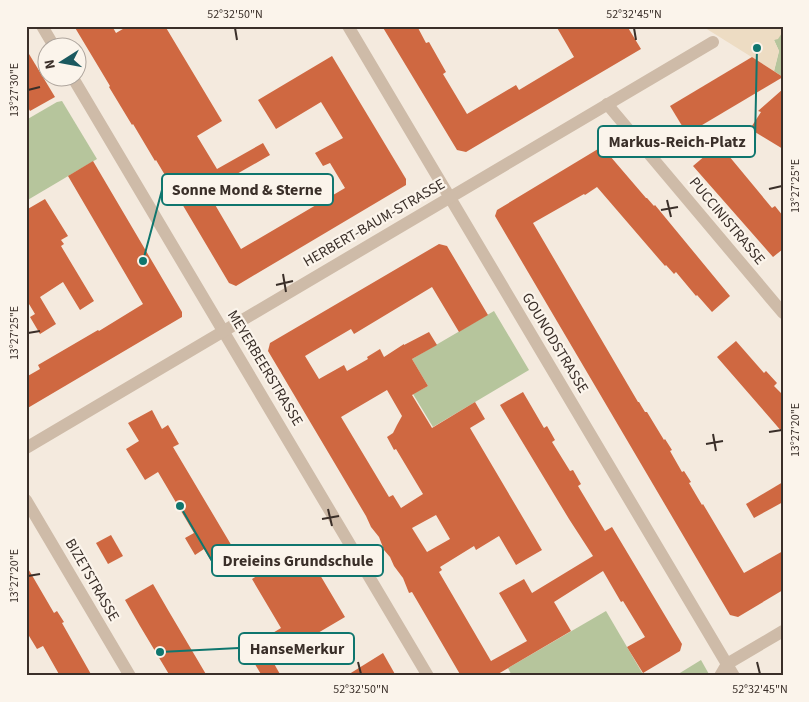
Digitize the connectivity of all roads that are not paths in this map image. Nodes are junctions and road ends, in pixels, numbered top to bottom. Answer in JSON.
{"nodes":[{"id":1,"x":42,"y":26,"type":"edge"},
{"id":2,"x":348,"y":26,"type":"edge"},
{"id":3,"x":49,"y":38,"type":"edge"},
{"id":4,"x":713,"y":42,"type":"dead end"},
{"id":5,"x":78,"y":88,"type":"edge"},
{"id":6,"x":607,"y":104,"type":"junction"},
{"id":7,"x":450,"y":198,"type":"junction"},
{"id":8,"x":783,"y":313,"type":"edge"},
{"id":9,"x":224,"y":332,"type":"junction"},
{"id":10,"x":26,"y":448,"type":"edge"},
{"id":11,"x":26,"y":500,"type":"edge"},
{"id":12,"x":783,"y":631,"type":"edge"},
{"id":13,"x":727,"y":664,"type":"junction"},
{"id":14,"x":130,"y":676,"type":"edge"},
{"id":15,"x":428,"y":676,"type":"edge"},
{"id":16,"x":720,"y":676,"type":"edge"},
{"id":17,"x":734,"y":676,"type":"edge"}],
"edges":[{"from":1,"to":3,"type":"street"},
{"from":2,"to":7,"type":"street","name":"GOUNODSTRASSE"},
{"from":4,"to":6,"type":"street","name":"HERBERT-BAUM-STRASSE"},
{"from":5,"to":9,"type":"street","name":"MEYERBEERSTRASSE"},
{"from":6,"to":7,"type":"street","name":"HERBERT-BAUM-STRASSE"},
{"from":6,"to":8,"type":"street","name":"PUCCINISTRASSE"},
{"from":7,"to":9,"type":"street","name":"HERBERT-BAUM-STRASSE"},
{"from":7,"to":13,"type":"street","name":"GOUNODSTRASSE"},
{"from":9,"to":10,"type":"street","name":"HERBERT-BAUM-STRASSE"},
{"from":9,"to":15,"type":"street","name":"MEYERBEERSTRASSE"},
{"from":11,"to":14,"type":"street","name":"BIZETSTRASSE"},
{"from":12,"to":13,"type":"street"},
{"from":13,"to":16,"type":"street"},
{"from":13,"to":17,"type":"street","name":"GOUNODSTRASSE"}]}
